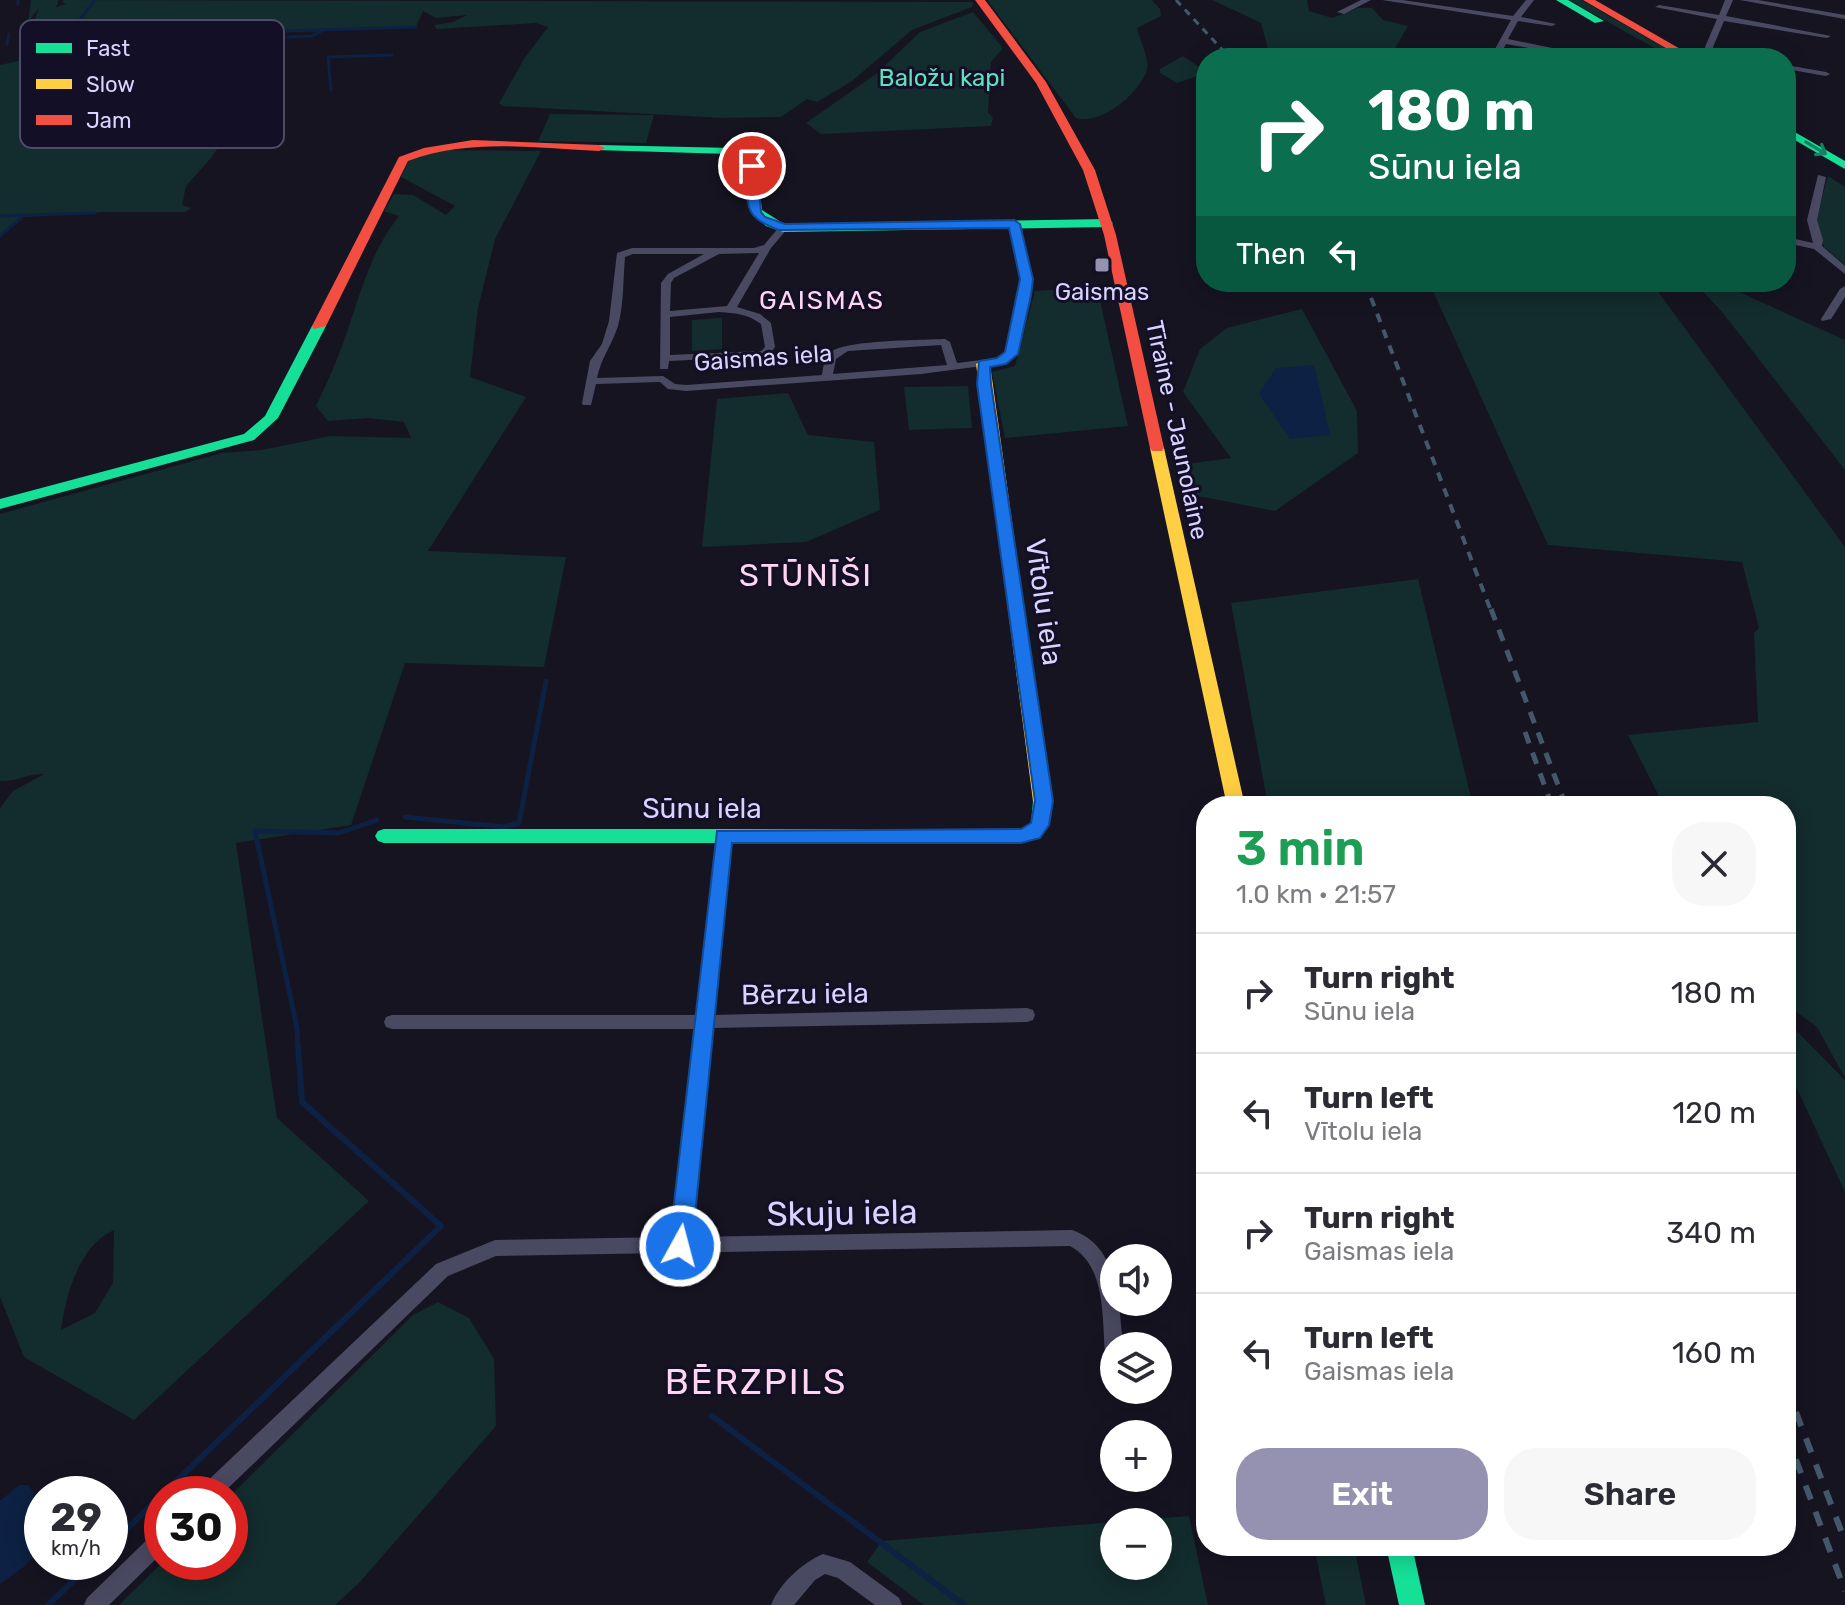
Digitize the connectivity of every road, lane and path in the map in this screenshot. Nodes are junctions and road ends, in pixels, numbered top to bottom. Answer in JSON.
{"nodes":[{"id":1,"x":980,"y":0,"type":"edge"},
{"id":2,"x":1367,"y":0,"type":"edge"},
{"id":3,"x":1386,"y":0,"type":"edge"},
{"id":4,"x":1530,"y":0,"type":"edge"},
{"id":5,"x":1561,"y":0,"type":"edge"},
{"id":6,"x":1588,"y":0,"type":"edge"},
{"id":7,"x":1729,"y":0,"type":"edge"},
{"id":8,"x":1744,"y":0,"type":"edge"},
{"id":9,"x":1406,"y":1,"type":"edge"},
{"id":10,"x":1659,"y":7,"type":"dead end"},
{"id":11,"x":1341,"y":12,"type":"dead end"},
{"id":12,"x":1845,"y":17,"type":"edge"},
{"id":13,"x":1516,"y":18,"type":"junction"},
{"id":14,"x":1722,"y":18,"type":"junction"},
{"id":15,"x":1552,"y":24,"type":"dead end"},
{"id":16,"x":1827,"y":36,"type":"dead end"},
{"id":17,"x":1504,"y":41,"type":"junction"},
{"id":18,"x":1500,"y":48,"type":"edge"},
{"id":19,"x":1543,"y":48,"type":"edge"},
{"id":20,"x":1645,"y":48,"type":"edge"},
{"id":21,"x":1673,"y":48,"type":"edge"},
{"id":22,"x":1709,"y":48,"type":"edge"},
{"id":23,"x":1796,"y":69,"type":"edge"},
{"id":24,"x":1826,"y":74,"type":"dead end"},
{"id":25,"x":1796,"y":119,"type":"edge"},
{"id":26,"x":1796,"y":136,"type":"edge"},
{"id":27,"x":1845,"y":148,"type":"edge"},
{"id":28,"x":1845,"y":166,"type":"edge"},
{"id":29,"x":1821,"y":177,"type":"dead end"},
{"id":30,"x":1107,"y":223,"type":"junction"},
{"id":31,"x":1014,"y":224,"type":"junction"},
{"id":32,"x":783,"y":228,"type":"junction"},
{"id":33,"x":1796,"y":242,"type":"edge"},
{"id":34,"x":767,"y":247,"type":"junction"},
{"id":35,"x":1817,"y":247,"type":"junction"},
{"id":36,"x":716,"y":252,"type":"junction"},
{"id":37,"x":1845,"y":271,"type":"edge"},
{"id":38,"x":1845,"y":289,"type":"edge"},
{"id":39,"x":730,"y":310,"type":"junction"},
{"id":40,"x":667,"y":314,"type":"junction"},
{"id":41,"x":1826,"y":319,"type":"dead end"},
{"id":42,"x":665,"y":358,"type":"junction"},
{"id":43,"x":983,"y":364,"type":"junction"},
{"id":44,"x":953,"y":368,"type":"junction"},
{"id":45,"x":827,"y":377,"type":"junction"},
{"id":46,"x":663,"y":379,"type":"junction"},
{"id":47,"x":592,"y":381,"type":"junction"},
{"id":48,"x":587,"y":403,"type":"dead end"},
{"id":49,"x":0,"y":504,"type":"edge"},
{"id":50,"x":1234,"y":796,"type":"edge"},
{"id":51,"x":384,"y":836,"type":"dead end"},
{"id":52,"x":723,"y":836,"type":"junction"},
{"id":53,"x":1021,"y":836,"type":"joint"},
{"id":54,"x":1027,"y":1015,"type":"dead end"},
{"id":55,"x":392,"y":1022,"type":"dead end"},
{"id":56,"x":706,"y":1022,"type":"junction"},
{"id":57,"x":680,"y":1246,"type":"junction"},
{"id":58,"x":1112,"y":1332,"type":"edge"},
{"id":59,"x":226,"y":1476,"type":"edge"},
{"id":60,"x":144,"y":1556,"type":"edge"},
{"id":61,"x":1401,"y":1556,"type":"edge"},
{"id":62,"x":94,"y":1605,"type":"edge"},
{"id":63,"x":781,"y":1605,"type":"edge"},
{"id":64,"x":892,"y":1605,"type":"edge"},
{"id":65,"x":1412,"y":1605,"type":"edge"}],
"edges":[{"from":1,"to":30,"type":"main road","name":"Tīraine - Jaunolaine"},
{"from":2,"to":11,"type":"street"},
{"from":3,"to":9,"type":"street"},
{"from":4,"to":13,"type":"street"},
{"from":5,"to":20,"type":"main road"},
{"from":6,"to":21,"type":"main road"},
{"from":7,"to":14,"type":"street"},
{"from":8,"to":12,"type":"street"},
{"from":9,"to":13,"type":"street"},
{"from":10,"to":14,"type":"street"},
{"from":13,"to":15,"type":"street"},
{"from":13,"to":17,"type":"street"},
{"from":14,"to":16,"type":"street"},
{"from":14,"to":22,"type":"street"},
{"from":17,"to":18,"type":"street"},
{"from":17,"to":19,"type":"street"},
{"from":23,"to":24,"type":"street"},
{"from":25,"to":27,"type":"main road"},
{"from":26,"to":28,"type":"main road","one_way":true},
{"from":29,"to":35,"type":"street"},
{"from":30,"to":31,"type":"main road"},
{"from":30,"to":50,"type":"main road","name":"Tīraine - Jaunolaine"},
{"from":31,"to":32,"type":"main road"},
{"from":31,"to":43,"type":"street","name":"Gaismas iela"},
{"from":32,"to":34,"type":"street"},
{"from":32,"to":49,"type":"main road"},
{"from":33,"to":35,"type":"street"},
{"from":34,"to":36,"type":"street"},
{"from":34,"to":39,"type":"street"},
{"from":35,"to":37,"type":"street"},
{"from":36,"to":40,"type":"street"},
{"from":36,"to":47,"type":"street"},
{"from":38,"to":41,"type":"street"},
{"from":39,"to":40,"type":"street"},
{"from":39,"to":42,"type":"street"},
{"from":40,"to":42,"type":"street"},
{"from":42,"to":46,"type":"street"},
{"from":43,"to":44,"type":"street","name":"Gaismas iela"},
{"from":43,"to":53,"type":"main road","name":"Vītolu iela"},
{"from":44,"to":45,"type":"street","name":"Gaismas iela"},
{"from":44,"to":45,"type":"street"},
{"from":45,"to":46,"type":"street","name":"Gaismas iela"},
{"from":46,"to":47,"type":"street","name":"Gaismas iela"},
{"from":47,"to":48,"type":"street"},
{"from":51,"to":52,"type":"main road","name":"Sūnu iela"},
{"from":52,"to":53,"type":"main road","name":"Sūnu iela"},
{"from":52,"to":56,"type":"street"},
{"from":54,"to":56,"type":"street","name":"Bērzu iela"},
{"from":55,"to":56,"type":"street","name":"Bērzu iela"},
{"from":56,"to":57,"type":"street"},
{"from":57,"to":58,"type":"street","name":"Skuju iela"},
{"from":57,"to":59,"type":"street","name":"Skuju iela"},
{"from":60,"to":62,"type":"street"},
{"from":61,"to":65,"type":"main road"},
{"from":63,"to":64,"type":"street"}]}
